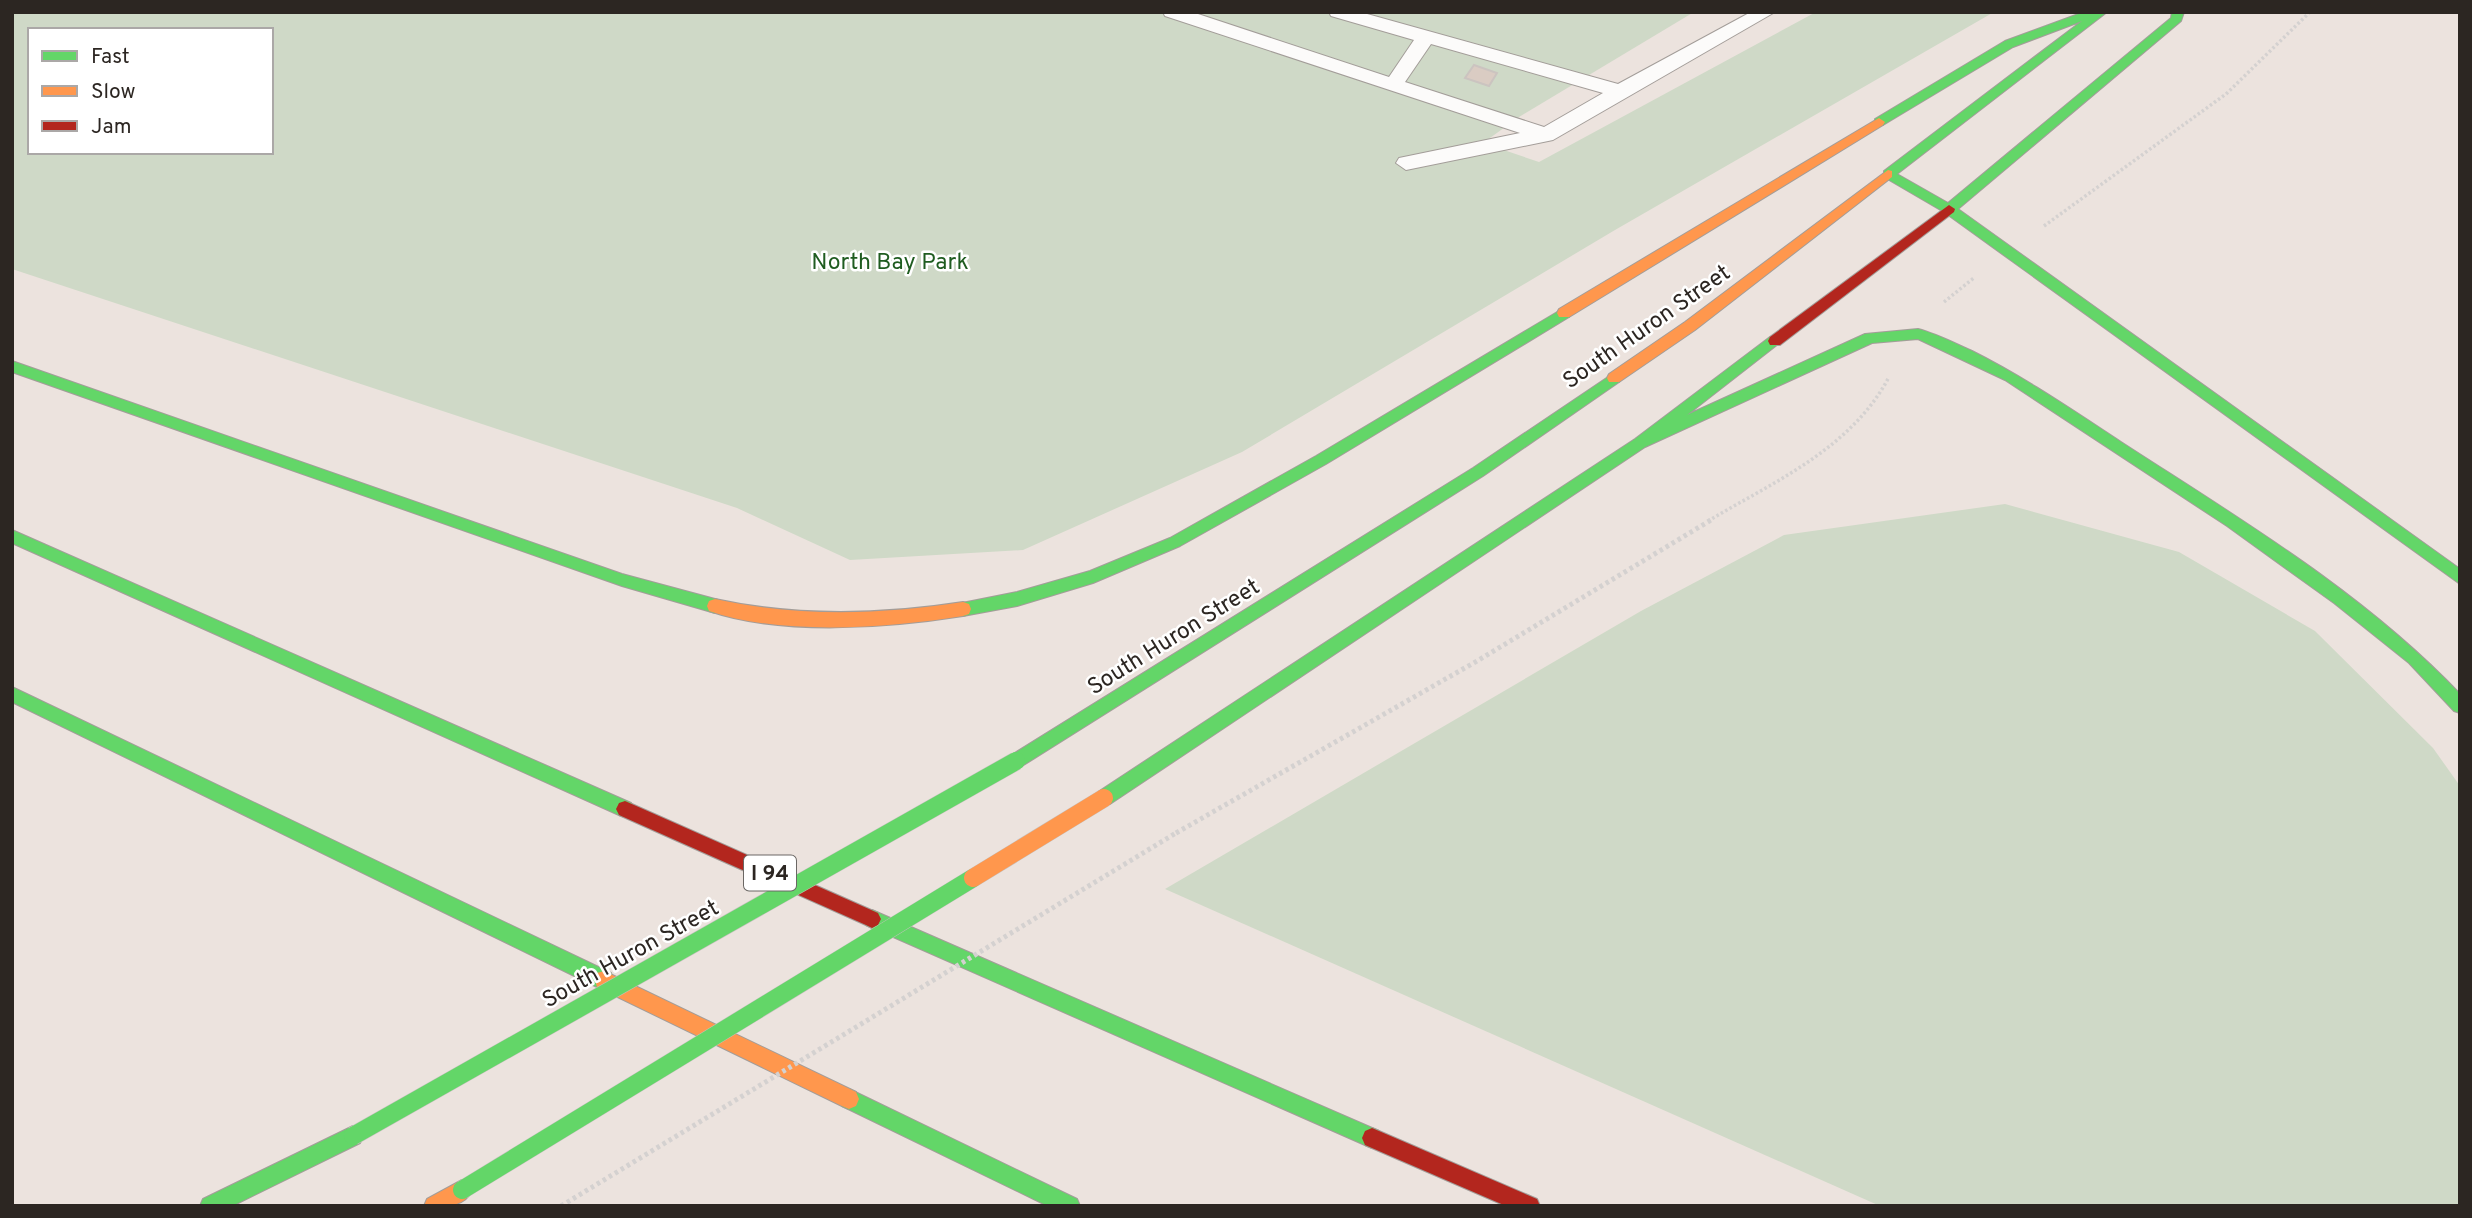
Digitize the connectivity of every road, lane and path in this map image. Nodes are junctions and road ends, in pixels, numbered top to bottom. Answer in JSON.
{"nodes":[{"id":1,"x":1172,"y":12,"type":"edge"},
{"id":2,"x":1338,"y":12,"type":"edge"},
{"id":3,"x":1766,"y":12,"type":"edge"},
{"id":4,"x":2095,"y":12,"type":"edge"},
{"id":5,"x":2101,"y":12,"type":"edge"},
{"id":6,"x":2178,"y":12,"type":"edge"},
{"id":7,"x":2310,"y":12,"type":"edge"},
{"id":8,"x":1426,"y":37,"type":"junction"},
{"id":9,"x":1393,"y":85,"type":"junction"},
{"id":10,"x":1620,"y":91,"type":"junction"},
{"id":11,"x":1546,"y":135,"type":"junction"},
{"id":12,"x":1406,"y":163,"type":"dead end"},
{"id":13,"x":1888,"y":174,"type":"junction"},
{"id":14,"x":1949,"y":209,"type":"junction"},
{"id":15,"x":2039,"y":230,"type":"dead end"},
{"id":16,"x":1982,"y":272,"type":"dead end"},
{"id":17,"x":1942,"y":303,"type":"dead end"},
{"id":18,"x":12,"y":366,"type":"edge"},
{"id":19,"x":1893,"y":369,"type":"dead end"},
{"id":20,"x":1640,"y":443,"type":"junction"},
{"id":21,"x":12,"y":536,"type":"edge"},
{"id":22,"x":2460,"y":578,"type":"edge"},
{"id":23,"x":12,"y":694,"type":"edge"},
{"id":24,"x":2460,"y":706,"type":"edge"},
{"id":25,"x":210,"y":1206,"type":"edge"},
{"id":26,"x":434,"y":1206,"type":"edge"},
{"id":27,"x":561,"y":1206,"type":"edge"},
{"id":28,"x":1070,"y":1206,"type":"edge"},
{"id":29,"x":1530,"y":1206,"type":"edge"}],
"edges":[{"from":1,"to":9,"type":"lane"},
{"from":2,"to":8,"type":"lane"},
{"from":3,"to":10,"type":"lane"},
{"from":4,"to":18,"type":"main road"},
{"from":5,"to":13,"type":"main road","name":"South Huron Street"},
{"from":6,"to":14,"type":"main road"},
{"from":7,"to":15,"type":"path"},
{"from":8,"to":9,"type":"lane"},
{"from":8,"to":10,"type":"lane"},
{"from":9,"to":11,"type":"lane"},
{"from":10,"to":11,"type":"lane"},
{"from":11,"to":12,"type":"lane"},
{"from":13,"to":14,"type":"main road"},
{"from":13,"to":25,"type":"main road","name":"South Huron Street","bridge":true},
{"from":14,"to":20,"type":"main road"},
{"from":14,"to":22,"type":"main road"},
{"from":16,"to":17,"type":"path"},
{"from":19,"to":27,"type":"path","bridge":true},
{"from":20,"to":24,"type":"main road"},
{"from":20,"to":26,"type":"main road","bridge":true},
{"from":21,"to":29,"type":"main road","number":"I 94"},
{"from":23,"to":28,"type":"main road"}]}
